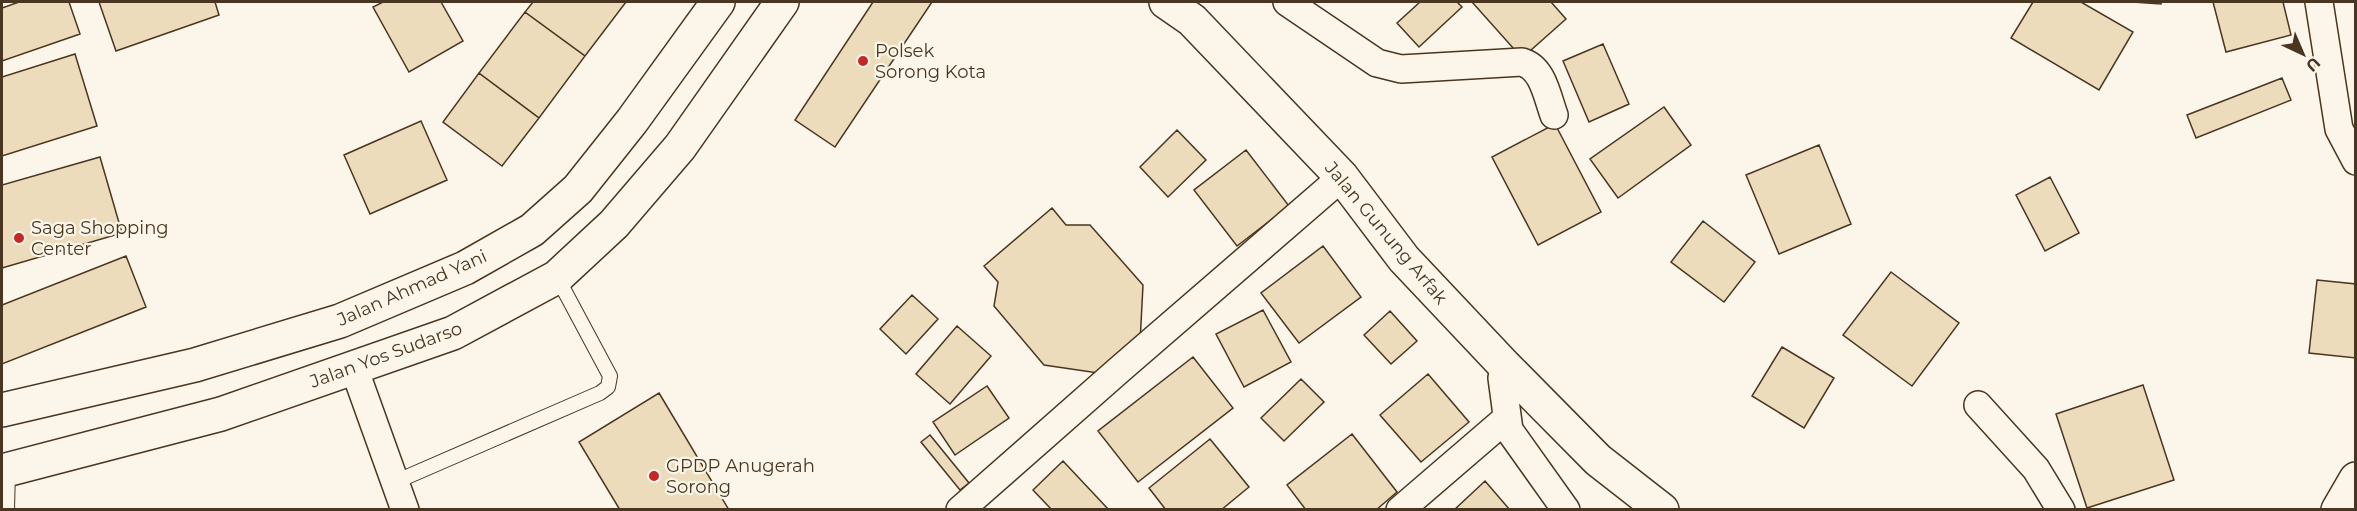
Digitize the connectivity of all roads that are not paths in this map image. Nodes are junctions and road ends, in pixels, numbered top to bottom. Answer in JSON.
{"nodes":[{"id":1,"x":718,"y":2,"type":"edge"},
{"id":2,"x":782,"y":2,"type":"edge"},
{"id":3,"x":1166,"y":2,"type":"edge"},
{"id":4,"x":1287,"y":2,"type":"edge"},
{"id":5,"x":2319,"y":2,"type":"edge"},
{"id":6,"x":1554,"y":115,"type":"dead end"},
{"id":7,"x":2355,"y":161,"type":"edge"},
{"id":8,"x":1342,"y":177,"type":"junction"},
{"id":9,"x":557,"y":277,"type":"junction"},
{"id":10,"x":1506,"y":366,"type":"junction"},
{"id":11,"x":354,"y":368,"type":"junction"},
{"id":12,"x":1978,"y":405,"type":"dead end"},
{"id":13,"x":2,"y":410,"type":"edge"},
{"id":14,"x":1507,"y":418,"type":"junction"},
{"id":15,"x":5,"y":470,"type":"edge"},
{"id":16,"x":2355,"y":479,"type":"edge"},
{"id":17,"x":395,"y":482,"type":"junction"},
{"id":18,"x":6,"y":510,"type":"edge"},
{"id":19,"x":405,"y":510,"type":"edge"},
{"id":20,"x":960,"y":510,"type":"edge"},
{"id":21,"x":1400,"y":510,"type":"edge"},
{"id":22,"x":1566,"y":510,"type":"edge"},
{"id":23,"x":1662,"y":510,"type":"edge"},
{"id":24,"x":2061,"y":510,"type":"edge"},
{"id":25,"x":2338,"y":510,"type":"edge"}],
"edges":[{"from":1,"to":13,"type":"main road","name":"Jalan Ahmad Yani"},
{"from":2,"to":9,"type":"main road","name":"Jalan Yos Sudarso"},
{"from":3,"to":8,"type":"main road","name":"Jalan Gunung Arfak"},
{"from":4,"to":6,"type":"street"},
{"from":5,"to":7,"type":"street"},
{"from":8,"to":10,"type":"main road","name":"Jalan Gunung Arfak"},
{"from":8,"to":20,"type":"street"},
{"from":9,"to":11,"type":"main road","name":"Jalan Yos Sudarso"},
{"from":9,"to":17,"type":"lane"},
{"from":10,"to":14,"type":"street"},
{"from":10,"to":23,"type":"main road","name":"Jalan Gunung Arfak"},
{"from":11,"to":15,"type":"main road","name":"Jalan Yos Sudarso"},
{"from":11,"to":17,"type":"street"},
{"from":12,"to":24,"type":"street"},
{"from":14,"to":21,"type":"street"},
{"from":14,"to":22,"type":"street"},
{"from":15,"to":18,"type":"lane"},
{"from":16,"to":25,"type":"main road"},
{"from":17,"to":19,"type":"street"}]}
